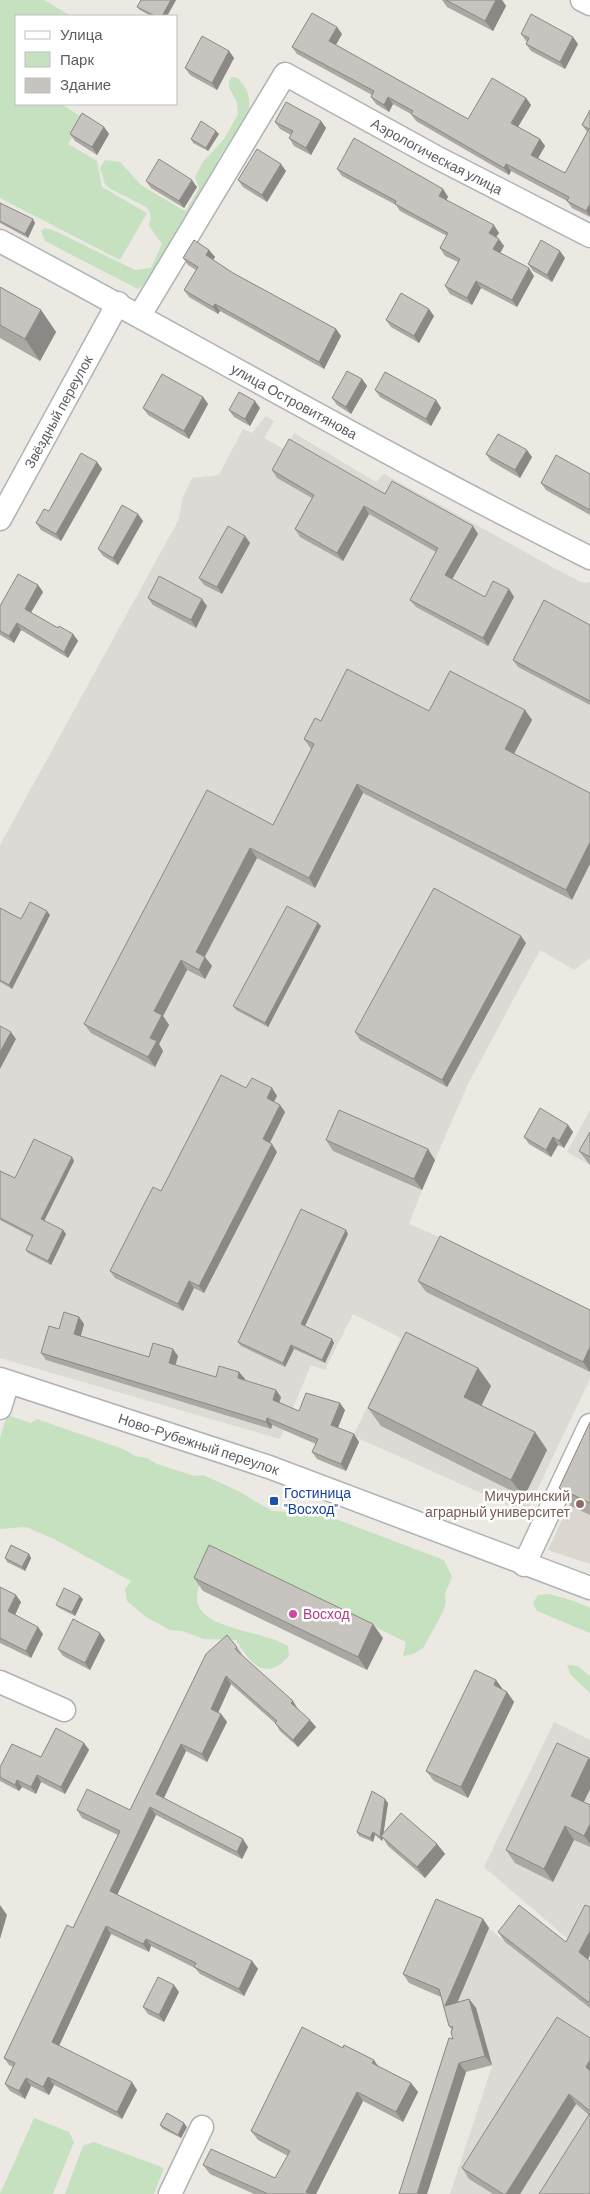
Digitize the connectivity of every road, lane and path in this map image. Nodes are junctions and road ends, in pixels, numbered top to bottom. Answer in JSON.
{"nodes":[{"id":1,"x":582,"y":0,"type":"edge"},
{"id":2,"x":590,"y":4,"type":"edge"},
{"id":3,"x":590,"y":236,"type":"edge"},
{"id":4,"x":0,"y":241,"type":"edge"},
{"id":5,"x":118,"y":303,"type":"junction"},
{"id":6,"x":140,"y":315,"type":"junction"},
{"id":7,"x":0,"y":519,"type":"edge"},
{"id":8,"x":590,"y":558,"type":"edge"},
{"id":9,"x":4,"y":1381,"type":"edge"},
{"id":10,"x":0,"y":1408,"type":"edge"},
{"id":11,"x":590,"y":1425,"type":"edge"},
{"id":12,"x":524,"y":1565,"type":"junction"},
{"id":13,"x":590,"y":1588,"type":"edge"},
{"id":14,"x":0,"y":1682,"type":"edge"},
{"id":15,"x":64,"y":1710,"type":"dead end"},
{"id":16,"x":202,"y":2127,"type":"dead end"},
{"id":17,"x":170,"y":2194,"type":"edge"}],
"edges":[{"from":1,"to":2,"type":"street"},
{"from":3,"to":6,"type":"street","name":"Аэрологическая улица"},
{"from":4,"to":5,"type":"street","name":"улица Островитянова"},
{"from":5,"to":6,"type":"street","name":"улица Островитянова"},
{"from":5,"to":7,"type":"street","name":"Звёздный переулок"},
{"from":6,"to":8,"type":"street","name":"улица Островитянова"},
{"from":9,"to":10,"type":"street"},
{"from":9,"to":12,"type":"street","name":"Ново-Рубежный переулок"},
{"from":11,"to":12,"type":"street"},
{"from":12,"to":13,"type":"street","name":"Ново-Рубежный переулок"},
{"from":14,"to":15,"type":"street"},
{"from":16,"to":17,"type":"street"}]}
